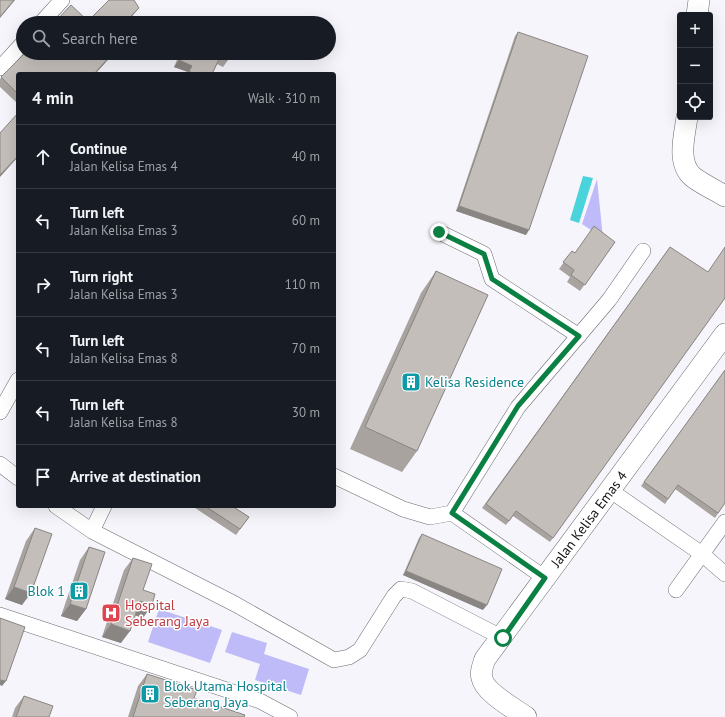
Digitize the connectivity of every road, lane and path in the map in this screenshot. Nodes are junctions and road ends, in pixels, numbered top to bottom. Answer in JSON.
{"nodes":[{"id":1,"x":62,"y":0,"type":"edge"},
{"id":2,"x":699,"y":0,"type":"edge"},
{"id":3,"x":697,"y":12,"type":"edge"},
{"id":4,"x":47,"y":16,"type":"edge"},
{"id":5,"x":16,"y":51,"type":"edge"},
{"id":6,"x":0,"y":68,"type":"edge"},
{"id":7,"x":687,"y":120,"type":"edge"},
{"id":8,"x":725,"y":196,"type":"edge"},
{"id":9,"x":439,"y":232,"type":"dead end"},
{"id":10,"x":643,"y":251,"type":"dead end"},
{"id":11,"x":725,"y":334,"type":"edge"},
{"id":12,"x":579,"y":336,"type":"junction"},
{"id":13,"x":16,"y":384,"type":"edge"},
{"id":14,"x":0,"y":412,"type":"edge"},
{"id":15,"x":0,"y":464,"type":"edge"},
{"id":16,"x":16,"y":476,"type":"edge"},
{"id":17,"x":336,"y":477,"type":"edge"},
{"id":18,"x":611,"y":491,"type":"junction"},
{"id":19,"x":59,"y":508,"type":"edge"},
{"id":20,"x":103,"y":508,"type":"edge"},
{"id":21,"x":452,"y":513,"type":"junction"},
{"id":22,"x":725,"y":522,"type":"edge"},
{"id":23,"x":92,"y":531,"type":"junction"},
{"id":24,"x":702,"y":554,"type":"junction"},
{"id":25,"x":725,"y":574,"type":"edge"},
{"id":26,"x":545,"y":578,"type":"junction"},
{"id":27,"x":676,"y":590,"type":"dead end"},
{"id":28,"x":0,"y":615,"type":"edge"},
{"id":29,"x":503,"y":638,"type":"junction"},
{"id":30,"x":290,"y":717,"type":"edge"},
{"id":31,"x":526,"y":717,"type":"edge"}],
"edges":[{"from":1,"to":4,"type":"street"},
{"from":2,"to":3,"type":"street"},
{"from":5,"to":6,"type":"street"},
{"from":7,"to":8,"type":"street"},
{"from":9,"to":12,"type":"street"},
{"from":10,"to":12,"type":"street"},
{"from":11,"to":18,"type":"street","name":"Jalan Kelisa Emas 4"},
{"from":12,"to":21,"type":"street"},
{"from":13,"to":14,"type":"street"},
{"from":15,"to":16,"type":"street"},
{"from":17,"to":21,"type":"street"},
{"from":18,"to":24,"type":"street"},
{"from":18,"to":26,"type":"street","name":"Jalan Kelisa Emas 4"},
{"from":19,"to":23,"type":"street"},
{"from":20,"to":23,"type":"street"},
{"from":21,"to":26,"type":"street"},
{"from":22,"to":24,"type":"street"},
{"from":23,"to":29,"type":"street"},
{"from":24,"to":25,"type":"street"},
{"from":24,"to":27,"type":"street"},
{"from":26,"to":29,"type":"street","name":"Jalan Kelisa Emas 4"},
{"from":28,"to":30,"type":"street"},
{"from":29,"to":31,"type":"street","name":"Jalan Kelisa Emas 4"}]}
